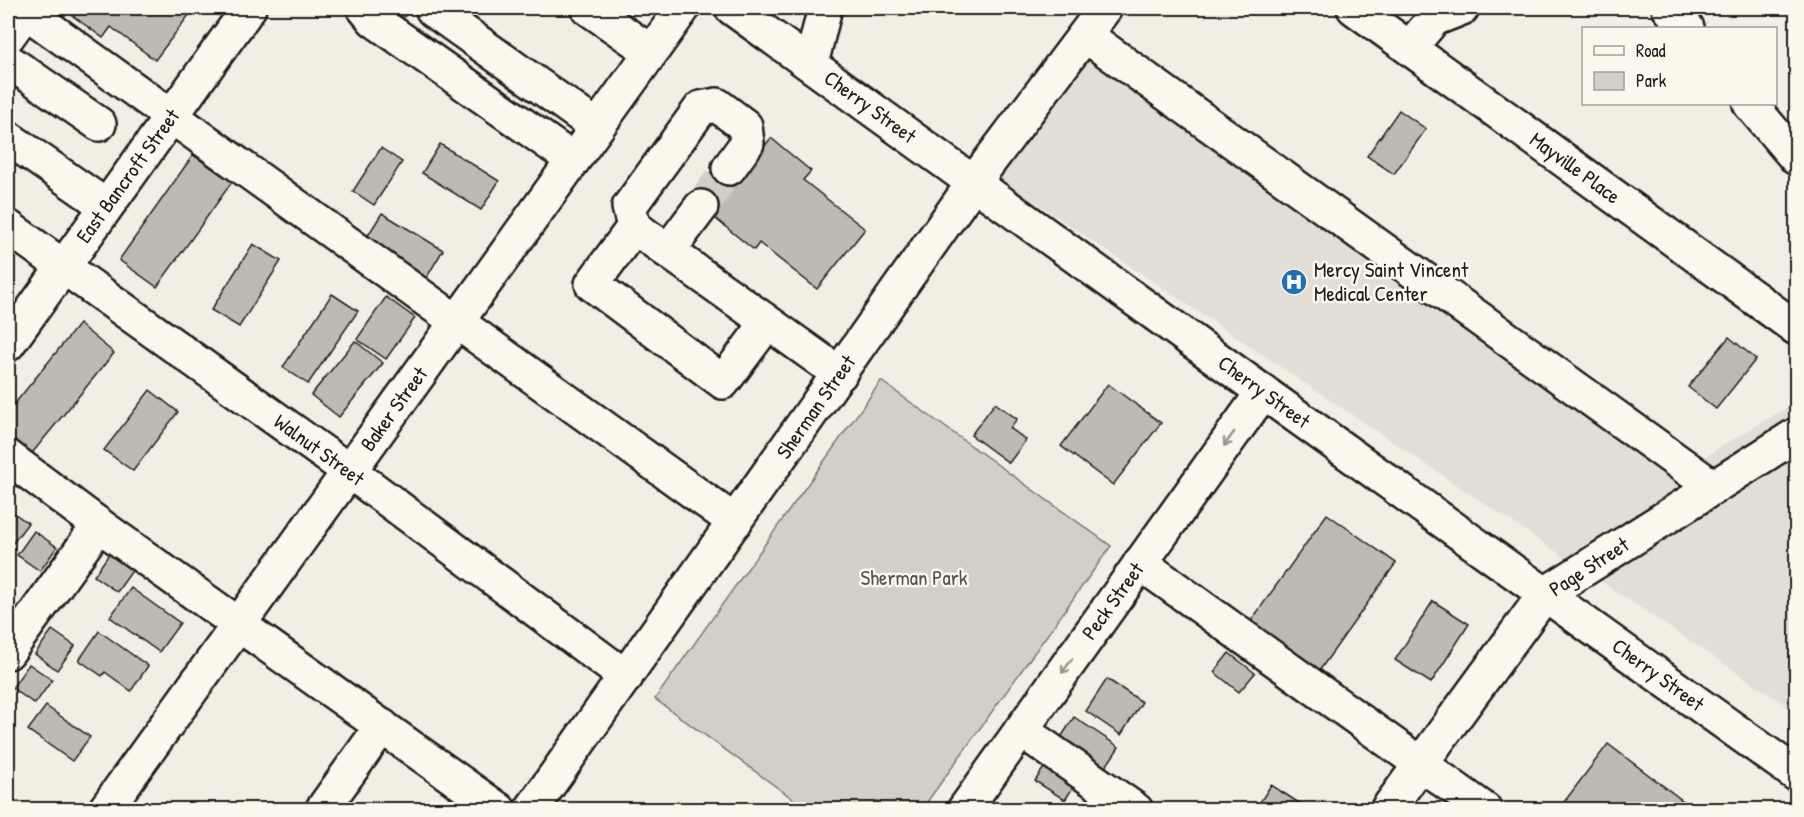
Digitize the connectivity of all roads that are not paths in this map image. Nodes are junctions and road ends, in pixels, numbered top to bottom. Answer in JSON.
{"nodes":[{"id":1,"x":249,"y":8,"type":"edge"},
{"id":2,"x":364,"y":8,"type":"edge"},
{"id":3,"x":588,"y":8,"type":"edge"},
{"id":4,"x":683,"y":8,"type":"edge"},
{"id":5,"x":732,"y":8,"type":"edge"},
{"id":6,"x":825,"y":8,"type":"edge"},
{"id":7,"x":1106,"y":8,"type":"edge"},
{"id":8,"x":1354,"y":8,"type":"edge"},
{"id":9,"x":1462,"y":8,"type":"edge"},
{"id":10,"x":1669,"y":8,"type":"edge"},
{"id":11,"x":433,"y":10,"type":"dead end"},
{"id":12,"x":18,"y":18,"type":"edge"},
{"id":13,"x":1686,"y":27,"type":"edge"},
{"id":14,"x":1085,"y":35,"type":"junction"},
{"id":15,"x":1410,"y":47,"type":"junction"},
{"id":16,"x":651,"y":52,"type":"junction"},
{"id":17,"x":8,"y":62,"type":"edge"},
{"id":18,"x":811,"y":64,"type":"junction"},
{"id":19,"x":1751,"y":105,"type":"edge"},
{"id":20,"x":171,"y":116,"type":"junction"},
{"id":21,"x":99,"y":124,"type":"dead end"},
{"id":22,"x":597,"y":126,"type":"junction"},
{"id":23,"x":8,"y":138,"type":"edge"},
{"id":24,"x":1797,"y":158,"type":"edge"},
{"id":25,"x":573,"y":160,"type":"junction"},
{"id":26,"x":729,"y":168,"type":"tunnel mouth"},
{"id":27,"x":974,"y":182,"type":"junction"},
{"id":28,"x":106,"y":206,"type":"junction"},
{"id":29,"x":701,"y":207,"type":"tunnel mouth"},
{"id":30,"x":8,"y":227,"type":"edge"},
{"id":31,"x":634,"y":227,"type":"junction"},
{"id":32,"x":668,"y":251,"type":"junction"},
{"id":33,"x":63,"y":267,"type":"junction"},
{"id":34,"x":456,"y":322,"type":"junction"},
{"id":35,"x":767,"y":323,"type":"junction"},
{"id":36,"x":1797,"y":328,"type":"edge"},
{"id":37,"x":8,"y":344,"type":"edge"},
{"id":38,"x":840,"y":374,"type":"junction"},
{"id":39,"x":1263,"y":392,"type":"junction"},
{"id":40,"x":1797,"y":435,"type":"edge"},
{"id":41,"x":8,"y":457,"type":"edge"},
{"id":42,"x":349,"y":471,"type":"junction"},
{"id":43,"x":1713,"y":487,"type":"junction"},
{"id":44,"x":735,"y":522,"type":"junction"},
{"id":45,"x":99,"y":525,"type":"junction"},
{"id":46,"x":1140,"y":563,"type":"junction"},
{"id":47,"x":1545,"y":594,"type":"junction"},
{"id":48,"x":238,"y":624,"type":"junction"},
{"id":49,"x":8,"y":652,"type":"edge"},
{"id":50,"x":626,"y":677,"type":"junction"},
{"id":51,"x":382,"y":726,"type":"junction"},
{"id":52,"x":1021,"y":729,"type":"junction"},
{"id":53,"x":1421,"y":764,"type":"junction"},
{"id":54,"x":1797,"y":774,"type":"edge"},
{"id":55,"x":109,"y":808,"type":"edge"},
{"id":56,"x":322,"y":810,"type":"edge"},
{"id":57,"x":499,"y":810,"type":"edge"},
{"id":58,"x":531,"y":810,"type":"edge"},
{"id":59,"x":964,"y":810,"type":"edge"},
{"id":60,"x":1136,"y":810,"type":"edge"},
{"id":61,"x":1387,"y":810,"type":"edge"},
{"id":62,"x":1485,"y":810,"type":"edge"}],
"edges":[{"from":1,"to":20,"type":"street","name":"East Bancroft Street"},
{"from":2,"to":25,"type":"street"},
{"from":3,"to":16,"type":"street"},
{"from":4,"to":16,"type":"street","name":"Baker Street"},
{"from":5,"to":18,"type":"street","name":"Cherry Street"},
{"from":6,"to":18,"type":"street"},
{"from":7,"to":14,"type":"street","name":"Sherman Street"},
{"from":8,"to":15,"type":"street","name":"Mayville Place"},
{"from":9,"to":15,"type":"street"},
{"from":10,"to":13,"type":"street"},
{"from":11,"to":22,"type":"street"},
{"from":12,"to":20,"type":"street"},
{"from":14,"to":27,"type":"street","name":"Sherman Street"},
{"from":14,"to":43,"type":"street"},
{"from":15,"to":36,"type":"street","name":"Mayville Place"},
{"from":16,"to":22,"type":"street","name":"Baker Street"},
{"from":17,"to":21,"type":"street"},
{"from":18,"to":27,"type":"street","name":"Cherry Street"},
{"from":19,"to":24,"type":"street"},
{"from":20,"to":28,"type":"street","name":"East Bancroft Street"},
{"from":20,"to":34,"type":"street"},
{"from":22,"to":25,"type":"street","name":"Baker Street"},
{"from":23,"to":28,"type":"street"},
{"from":25,"to":34,"type":"street","name":"Baker Street"},
{"from":26,"to":31,"type":"street"},
{"from":27,"to":38,"type":"street","name":"Sherman Street"},
{"from":27,"to":39,"type":"street","name":"Cherry Street"},
{"from":28,"to":33,"type":"street","name":"East Bancroft Street"},
{"from":29,"to":32,"type":"street"},
{"from":30,"to":33,"type":"street","name":"Walnut Street"},
{"from":31,"to":32,"type":"street"},
{"from":31,"to":35,"type":"street"},
{"from":32,"to":35,"type":"street"},
{"from":33,"to":37,"type":"street","name":"East Bancroft Street"},
{"from":33,"to":42,"type":"street","name":"Walnut Street"},
{"from":34,"to":42,"type":"street","name":"Baker Street"},
{"from":34,"to":44,"type":"street"},
{"from":35,"to":38,"type":"street"},
{"from":38,"to":44,"type":"street","name":"Sherman Street"},
{"from":39,"to":46,"type":"street","name":"Peck Street","one_way":true},
{"from":39,"to":47,"type":"street","name":"Cherry Street"},
{"from":40,"to":43,"type":"street","name":"Page Street"},
{"from":41,"to":45,"type":"street"},
{"from":42,"to":48,"type":"street","name":"Baker Street"},
{"from":42,"to":50,"type":"street","name":"Walnut Street"},
{"from":43,"to":47,"type":"street","name":"Page Street"},
{"from":44,"to":50,"type":"street","name":"Sherman Street"},
{"from":45,"to":48,"type":"street"},
{"from":45,"to":49,"type":"street"},
{"from":46,"to":52,"type":"street","name":"Peck Street","one_way":true},
{"from":46,"to":53,"type":"street"},
{"from":47,"to":53,"type":"street","name":"Page Street"},
{"from":47,"to":54,"type":"street","name":"Cherry Street"},
{"from":48,"to":51,"type":"street"},
{"from":48,"to":55,"type":"street","name":"Baker Street"},
{"from":50,"to":58,"type":"street","name":"Sherman Street"},
{"from":51,"to":56,"type":"street"},
{"from":51,"to":57,"type":"street"},
{"from":52,"to":59,"type":"street","name":"Peck Street"},
{"from":52,"to":60,"type":"street"},
{"from":53,"to":61,"type":"street","name":"Page Street"},
{"from":53,"to":62,"type":"street"}]}
